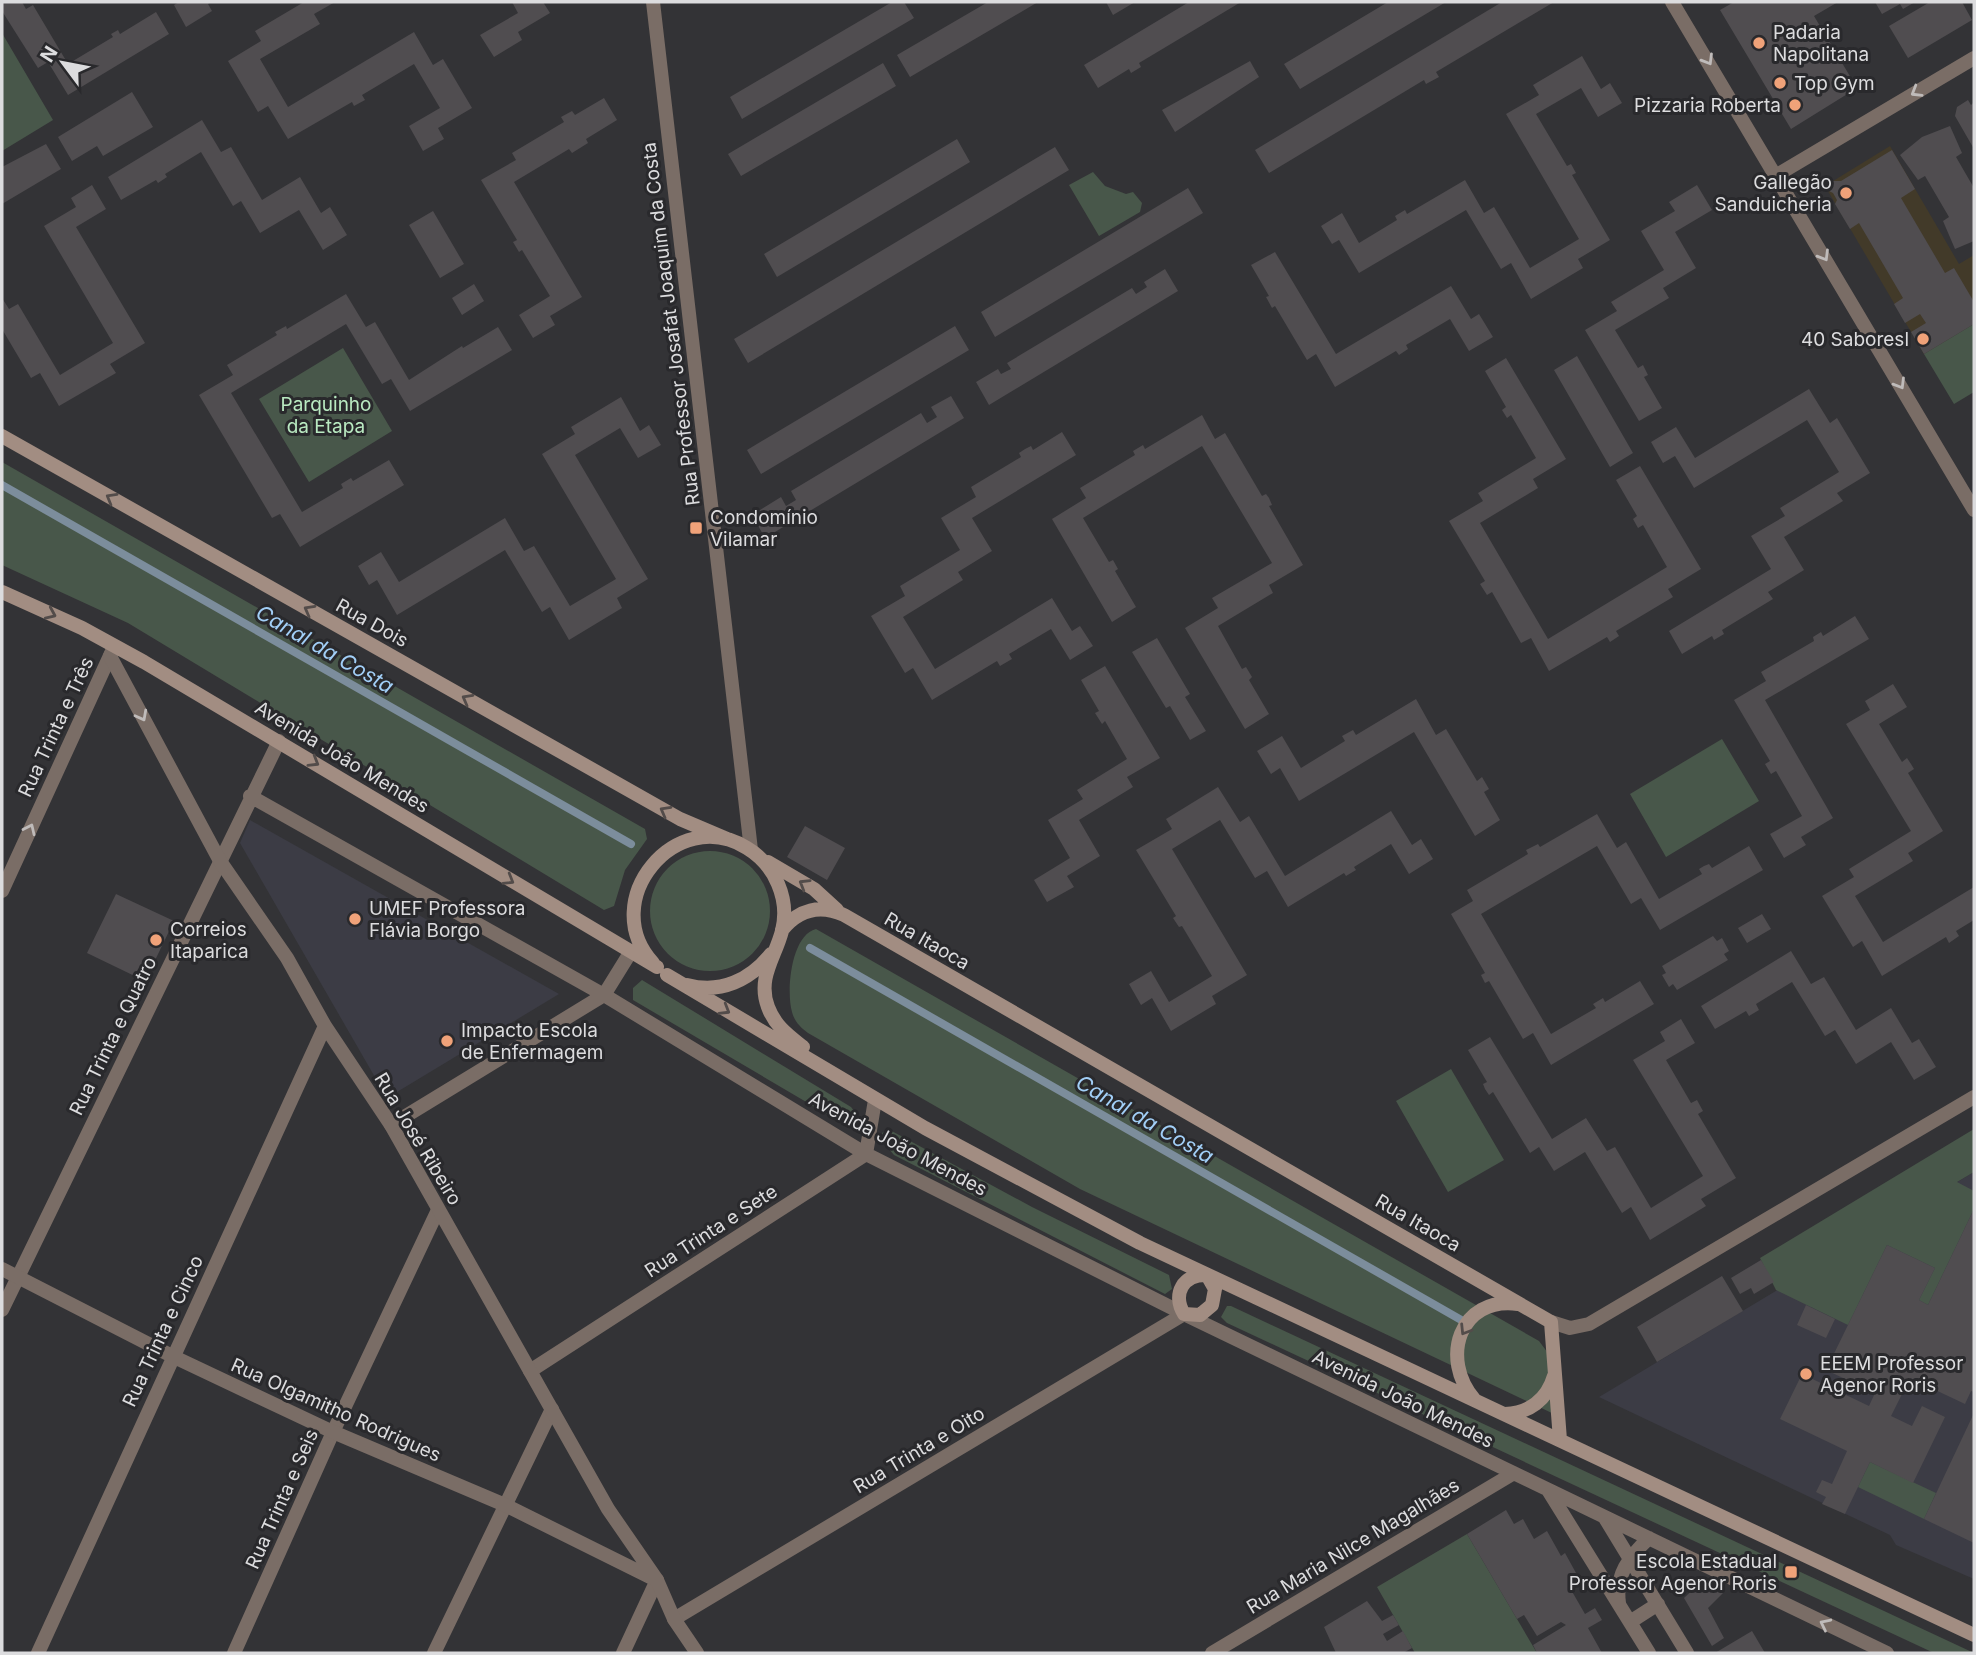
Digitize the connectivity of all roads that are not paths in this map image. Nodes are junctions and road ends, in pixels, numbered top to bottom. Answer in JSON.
{"nodes":[{"id":1,"x":653,"y":2,"type":"edge"},
{"id":2,"x":1672,"y":2,"type":"edge"},
{"id":3,"x":1974,"y":58,"type":"edge"},
{"id":4,"x":1777,"y":175,"type":"junction"},
{"id":5,"x":2,"y":436,"type":"edge"},
{"id":6,"x":1974,"y":510,"type":"edge"},
{"id":7,"x":2,"y":592,"type":"edge"},
{"id":8,"x":112,"y":650,"type":"junction"},
{"id":9,"x":278,"y":741,"type":"junction"},
{"id":10,"x":250,"y":796,"type":"junction"},
{"id":11,"x":727,"y":839,"type":"junction"},
{"id":12,"x":756,"y":854,"type":"junction"},
{"id":13,"x":220,"y":861,"type":"junction"},
{"id":14,"x":2,"y":891,"type":"edge"},
{"id":15,"x":844,"y":915,"type":"junction"},
{"id":16,"x":782,"y":930,"type":"junction"},
{"id":17,"x":630,"y":953,"type":"junction"},
{"id":18,"x":771,"y":954,"type":"junction"},
{"id":19,"x":662,"y":971,"type":"junction"},
{"id":20,"x":604,"y":995,"type":"junction"},
{"id":21,"x":325,"y":1026,"type":"junction"},
{"id":22,"x":838,"y":1078,"type":"junction"},
{"id":23,"x":1974,"y":1097,"type":"edge"},
{"id":24,"x":875,"y":1100,"type":"junction"},
{"id":25,"x":391,"y":1125,"type":"junction"},
{"id":26,"x":866,"y":1154,"type":"junction"},
{"id":27,"x":438,"y":1210,"type":"junction"},
{"id":28,"x":1182,"y":1263,"type":"junction"},
{"id":29,"x":2,"y":1269,"type":"edge"},
{"id":30,"x":1206,"y":1275,"type":"junction"},
{"id":31,"x":17,"y":1276,"type":"junction"},
{"id":32,"x":1228,"y":1286,"type":"junction"},
{"id":33,"x":1182,"y":1287,"type":"junction"},
{"id":34,"x":1216,"y":1297,"type":"junction"},
{"id":35,"x":1165,"y":1305,"type":"junction"},
{"id":36,"x":1522,"y":1306,"type":"junction"},
{"id":37,"x":2,"y":1310,"type":"edge"},
{"id":38,"x":1207,"y":1311,"type":"junction"},
{"id":39,"x":1184,"y":1314,"type":"junction"},
{"id":40,"x":1551,"y":1322,"type":"junction"},
{"id":41,"x":1211,"y":1327,"type":"junction"},
{"id":42,"x":172,"y":1356,"type":"junction"},
{"id":43,"x":530,"y":1371,"type":"junction"},
{"id":44,"x":1555,"y":1372,"type":"junction"},
{"id":45,"x":1476,"y":1401,"type":"junction"},
{"id":46,"x":552,"y":1409,"type":"junction"},
{"id":47,"x":1503,"y":1414,"type":"junction"},
{"id":48,"x":333,"y":1432,"type":"junction"},
{"id":49,"x":1560,"y":1440,"type":"junction"},
{"id":50,"x":1514,"y":1473,"type":"junction"},
{"id":51,"x":1547,"y":1489,"type":"junction"},
{"id":52,"x":505,"y":1505,"type":"junction"},
{"id":53,"x":1605,"y":1517,"type":"junction"},
{"id":54,"x":1649,"y":1538,"type":"junction"},
{"id":55,"x":1630,"y":1558,"type":"junction"},
{"id":56,"x":657,"y":1580,"type":"junction"},
{"id":57,"x":1658,"y":1604,"type":"junction"},
{"id":58,"x":1619,"y":1605,"type":"junction"},
{"id":59,"x":674,"y":1619,"type":"junction"},
{"id":60,"x":1630,"y":1622,"type":"junction"},
{"id":61,"x":1974,"y":1635,"type":"edge"},
{"id":62,"x":1232,"y":1648,"type":"edge"},
{"id":63,"x":38,"y":1653,"type":"edge"},
{"id":64,"x":234,"y":1653,"type":"edge"},
{"id":65,"x":434,"y":1653,"type":"edge"},
{"id":66,"x":623,"y":1653,"type":"edge"},
{"id":67,"x":697,"y":1653,"type":"edge"},
{"id":68,"x":1212,"y":1653,"type":"edge"},
{"id":69,"x":1648,"y":1653,"type":"edge"},
{"id":70,"x":1687,"y":1653,"type":"edge"},
{"id":71,"x":1887,"y":1653,"type":"edge"}],
"edges":[{"from":1,"to":12,"type":"street","name":"Rua Professor Josafat Joaquim da Costa"},
{"from":2,"to":4,"type":"street","one_way":true},
{"from":3,"to":4,"type":"street","one_way":true},
{"from":4,"to":6,"type":"street","one_way":true},
{"from":11,"to":5,"type":"main road","name":"Rua Dois","one_way":true},
{"from":7,"to":8,"type":"main road","name":"Avenida João Mendes","one_way":true},
{"from":8,"to":9,"type":"main road","name":"Avenida João Mendes"},
{"from":8,"to":13,"type":"street","name":"Rua José Ribeiro","one_way":true},
{"from":14,"to":8,"type":"street","name":"Rua Trinta e Três","one_way":true},
{"from":9,"to":10,"type":"street","name":"Rua Trinta e Quatro"},
{"from":9,"to":17,"type":"main road","name":"Avenida João Mendes","one_way":true},
{"from":10,"to":13,"type":"street","name":"Rua Trinta e Quatro"},
{"from":10,"to":20,"type":"street","name":"Avenida João Mendes"},
{"from":11,"to":12,"type":"main road"},
{"from":11,"to":19,"type":"main road"},
{"from":15,"to":12,"type":"main road","one_way":true},
{"from":12,"to":16,"type":"main road"},
{"from":13,"to":21,"type":"street","name":"Rua José Ribeiro"},
{"from":13,"to":31,"type":"street","name":"Rua Trinta e Quatro"},
{"from":15,"to":16,"type":"main road"},
{"from":15,"to":36,"type":"main road","name":"Rua Itaoca"},
{"from":16,"to":18,"type":"main road"},
{"from":17,"to":19,"type":"main road","name":"Avenida João Mendes"},
{"from":17,"to":20,"type":"street"},
{"from":18,"to":19,"type":"main road"},
{"from":18,"to":22,"type":"main road"},
{"from":19,"to":22,"type":"main road","name":"Avenida João Mendes","one_way":true},
{"from":20,"to":25,"type":"street"},
{"from":20,"to":26,"type":"street","name":"Avenida João Mendes"},
{"from":21,"to":25,"type":"street","name":"Rua José Ribeiro"},
{"from":21,"to":42,"type":"street","name":"Rua Trinta e Cinco"},
{"from":22,"to":24,"type":"main road","name":"Avenida João Mendes"},
{"from":23,"to":40,"type":"street","name":"Rua Itaoca"},
{"from":24,"to":26,"type":"street"},
{"from":24,"to":28,"type":"main road","name":"Avenida João Mendes"},
{"from":25,"to":27,"type":"street","name":"Rua José Ribeiro"},
{"from":26,"to":35,"type":"street","name":"Avenida João Mendes"},
{"from":26,"to":43,"type":"street","name":"Rua Trinta e Sete"},
{"from":27,"to":43,"type":"street","name":"Rua José Ribeiro"},
{"from":27,"to":48,"type":"street","name":"Rua Trinta e Seis"},
{"from":28,"to":30,"type":"main road","name":"Avenida João Mendes"},
{"from":28,"to":33,"type":"main road"},
{"from":29,"to":31,"type":"street","name":"Rua Olgamitho Rodrigues"},
{"from":30,"to":32,"type":"main road","name":"Avenida João Mendes"},
{"from":30,"to":33,"type":"main road"},
{"from":30,"to":34,"type":"main road"},
{"from":31,"to":37,"type":"street","name":"Rua Trinta e Quatro"},
{"from":31,"to":42,"type":"street","name":"Rua Olgamitho Rodrigues"},
{"from":32,"to":34,"type":"main road"},
{"from":32,"to":45,"type":"main road","name":"Avenida João Mendes"},
{"from":33,"to":35,"type":"main road"},
{"from":33,"to":39,"type":"main road"},
{"from":34,"to":38,"type":"main road"},
{"from":35,"to":39,"type":"street","name":"Avenida João Mendes"},
{"from":36,"to":40,"type":"main road","name":"Rua Itaoca"},
{"from":36,"to":45,"type":"main road","one_way":true},
{"from":38,"to":39,"type":"main road"},
{"from":38,"to":41,"type":"main road"},
{"from":39,"to":41,"type":"street","name":"Avenida João Mendes"},
{"from":39,"to":59,"type":"street","name":"Rua Trinta e Oito"},
{"from":40,"to":44,"type":"main road"},
{"from":41,"to":50,"type":"street","name":"Avenida João Mendes"},
{"from":42,"to":48,"type":"street","name":"Rua Olgamitho Rodrigues"},
{"from":42,"to":63,"type":"street","name":"Rua Trinta e Cinco"},
{"from":43,"to":46,"type":"street","name":"Rua José Ribeiro"},
{"from":44,"to":47,"type":"main road"},
{"from":44,"to":49,"type":"main road"},
{"from":45,"to":47,"type":"main road","name":"Avenida João Mendes"},
{"from":46,"to":52,"type":"street"},
{"from":46,"to":56,"type":"street","name":"Rua José Ribeiro"},
{"from":47,"to":49,"type":"main road","name":"Avenida João Mendes"},
{"from":48,"to":52,"type":"street","name":"Rua Olgamitho Rodrigues"},
{"from":48,"to":64,"type":"street","name":"Rua Trinta e Seis"},
{"from":49,"to":61,"type":"main road","name":"Avenida João Mendes"},
{"from":50,"to":51,"type":"street","name":"Avenida João Mendes"},
{"from":50,"to":62,"type":"street","name":"Rua Maria Nilce Magalhães"},
{"from":51,"to":53,"type":"street","name":"Avenida João Mendes"},
{"from":51,"to":58,"type":"street"},
{"from":52,"to":56,"type":"street","name":"Rua Olgamitho Rodrigues"},
{"from":52,"to":65,"type":"street"},
{"from":53,"to":54,"type":"street","name":"Avenida João Mendes"},
{"from":53,"to":55,"type":"street"},
{"from":54,"to":55,"type":"street"},
{"from":71,"to":54,"type":"street","one_way":true},
{"from":55,"to":57,"type":"street"},
{"from":55,"to":58,"type":"street"},
{"from":56,"to":59,"type":"street","name":"Rua José Ribeiro"},
{"from":56,"to":66,"type":"street"},
{"from":57,"to":60,"type":"street"},
{"from":57,"to":70,"type":"street"},
{"from":58,"to":60,"type":"street"},
{"from":59,"to":67,"type":"street","name":"Rua José Ribeiro"},
{"from":60,"to":69,"type":"street"},
{"from":62,"to":68,"type":"street","name":"Rua Maria Nilce Magalhães"}]}
